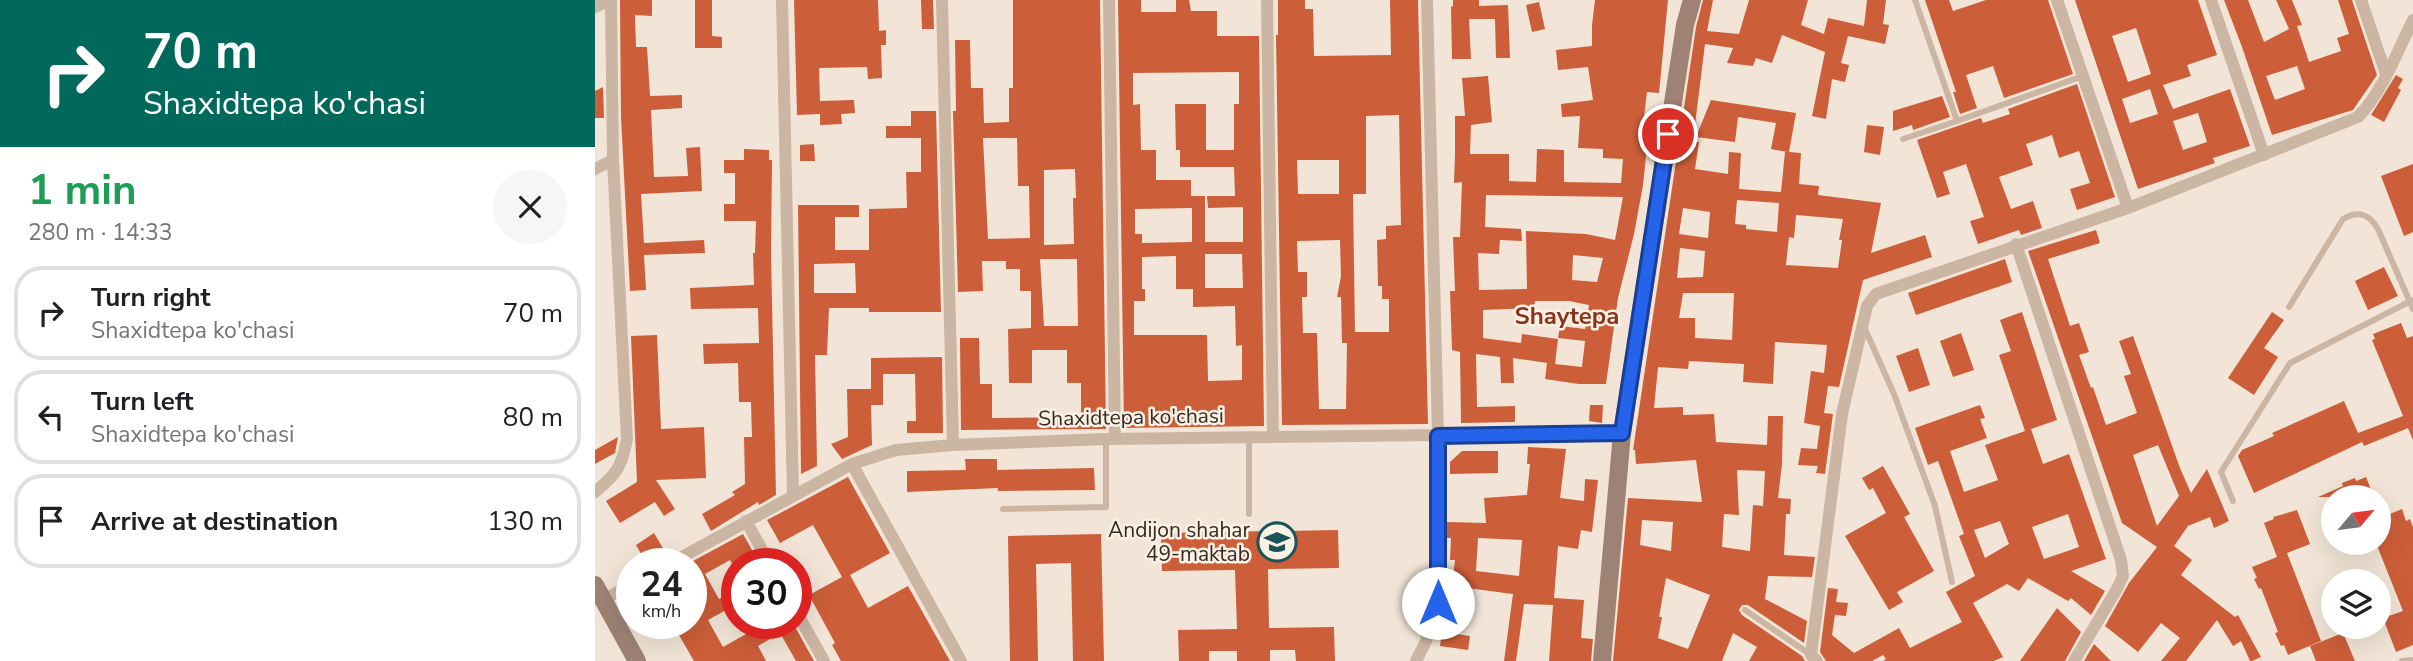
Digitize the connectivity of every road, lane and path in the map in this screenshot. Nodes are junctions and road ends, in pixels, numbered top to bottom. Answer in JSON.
{"nodes":[{"id":1,"x":611,"y":0,"type":"edge"},
{"id":2,"x":782,"y":0,"type":"edge"},
{"id":3,"x":942,"y":0,"type":"edge"},
{"id":4,"x":1109,"y":0,"type":"edge"},
{"id":5,"x":1267,"y":0,"type":"edge"},
{"id":6,"x":1427,"y":0,"type":"edge"},
{"id":7,"x":1692,"y":0,"type":"edge"},
{"id":8,"x":1915,"y":0,"type":"edge"},
{"id":9,"x":2057,"y":0,"type":"edge"},
{"id":10,"x":2211,"y":0,"type":"edge"},
{"id":11,"x":2361,"y":0,"type":"edge"},
{"id":12,"x":595,"y":7,"type":"edge"},
{"id":13,"x":2413,"y":20,"type":"edge"},
{"id":14,"x":2386,"y":74,"type":"junction"},
{"id":15,"x":2083,"y":76,"type":"junction"},
{"id":16,"x":1957,"y":121,"type":"junction"},
{"id":17,"x":1903,"y":139,"type":"dead end"},
{"id":18,"x":2264,"y":155,"type":"junction"},
{"id":19,"x":613,"y":160,"type":"junction"},
{"id":20,"x":595,"y":169,"type":"edge"},
{"id":21,"x":2128,"y":208,"type":"junction"},
{"id":22,"x":2015,"y":244,"type":"junction"},
{"id":23,"x":2411,"y":301,"type":"edge"},
{"id":24,"x":2289,"y":307,"type":"dead end"},
{"id":25,"x":2413,"y":309,"type":"edge"},
{"id":26,"x":1864,"y":327,"type":"junction"},
{"id":27,"x":1622,"y":433,"type":"junction"},
{"id":28,"x":1438,"y":436,"type":"junction"},
{"id":29,"x":1273,"y":437,"type":"junction"},
{"id":30,"x":1248,"y":438,"type":"junction"},
{"id":31,"x":1110,"y":439,"type":"junction"},
{"id":32,"x":953,"y":445,"type":"junction"},
{"id":33,"x":852,"y":464,"type":"junction"},
{"id":34,"x":595,"y":492,"type":"edge"},
{"id":35,"x":793,"y":496,"type":"junction"},
{"id":36,"x":2233,"y":501,"type":"dead end"},
{"id":37,"x":1003,"y":509,"type":"dead end"},
{"id":38,"x":1249,"y":514,"type":"dead end"},
{"id":39,"x":746,"y":521,"type":"junction"},
{"id":40,"x":698,"y":548,"type":"edge"},
{"id":41,"x":761,"y":548,"type":"edge"},
{"id":42,"x":1952,"y":582,"type":"dead end"},
{"id":43,"x":599,"y":592,"type":"edge"},
{"id":44,"x":1745,"y":610,"type":"dead end"},
{"id":45,"x":812,"y":639,"type":"edge"},
{"id":46,"x":1814,"y":658,"type":"edge"},
{"id":47,"x":2413,"y":660,"type":"edge"},
{"id":48,"x":637,"y":661,"type":"edge"},
{"id":49,"x":824,"y":661,"type":"edge"},
{"id":50,"x":961,"y":661,"type":"edge"},
{"id":51,"x":1416,"y":661,"type":"edge"},
{"id":52,"x":1602,"y":661,"type":"edge"},
{"id":53,"x":2074,"y":661,"type":"edge"},
{"id":54,"x":2402,"y":661,"type":"edge"}],
"edges":[{"from":1,"to":12,"type":"street"},
{"from":1,"to":19,"type":"street"},
{"from":2,"to":35,"type":"street"},
{"from":3,"to":32,"type":"street"},
{"from":4,"to":31,"type":"street"},
{"from":5,"to":29,"type":"street"},
{"from":6,"to":28,"type":"street"},
{"from":7,"to":27,"type":"street"},
{"from":8,"to":16,"type":"lane"},
{"from":9,"to":15,"type":"street"},
{"from":10,"to":18,"type":"street"},
{"from":11,"to":14,"type":"street"},
{"from":13,"to":14,"type":"street"},
{"from":14,"to":18,"type":"street"},
{"from":15,"to":16,"type":"lane"},
{"from":15,"to":21,"type":"street"},
{"from":16,"to":17,"type":"lane"},
{"from":18,"to":21,"type":"street"},
{"from":19,"to":20,"type":"street"},
{"from":19,"to":34,"type":"street"},
{"from":21,"to":22,"type":"street"},
{"from":22,"to":26,"type":"street"},
{"from":22,"to":53,"type":"street"},
{"from":23,"to":24,"type":"lane"},
{"from":23,"to":25,"type":"lane"},
{"from":23,"to":36,"type":"lane"},
{"from":26,"to":42,"type":"lane"},
{"from":26,"to":46,"type":"street"},
{"from":27,"to":28,"type":"street","name":"Shaxidtepa ko'chasi"},
{"from":27,"to":52,"type":"street"},
{"from":28,"to":29,"type":"street","name":"Shaxidtepa ko'chasi"},
{"from":28,"to":51,"type":"street"},
{"from":29,"to":30,"type":"street","name":"Shaxidtepa ko'chasi"},
{"from":30,"to":31,"type":"street","name":"Shaxidtepa ko'chasi"},
{"from":30,"to":38,"type":"lane"},
{"from":31,"to":32,"type":"street","name":"Shaxidtepa ko'chasi"},
{"from":31,"to":37,"type":"lane"},
{"from":32,"to":33,"type":"street","name":"Shaxidtepa ko'chasi"},
{"from":33,"to":35,"type":"street","name":"Shaxidtepa ko'chasi"},
{"from":33,"to":50,"type":"street"},
{"from":35,"to":39,"type":"street","name":"Shaxidtepa ko'chasi"},
{"from":39,"to":40,"type":"street","name":"Shaxidtepa ko'chasi"},
{"from":39,"to":41,"type":"street"},
{"from":43,"to":48,"type":"street"},
{"from":44,"to":46,"type":"lane"},
{"from":45,"to":49,"type":"street"},
{"from":47,"to":54,"type":"lane"}]}
